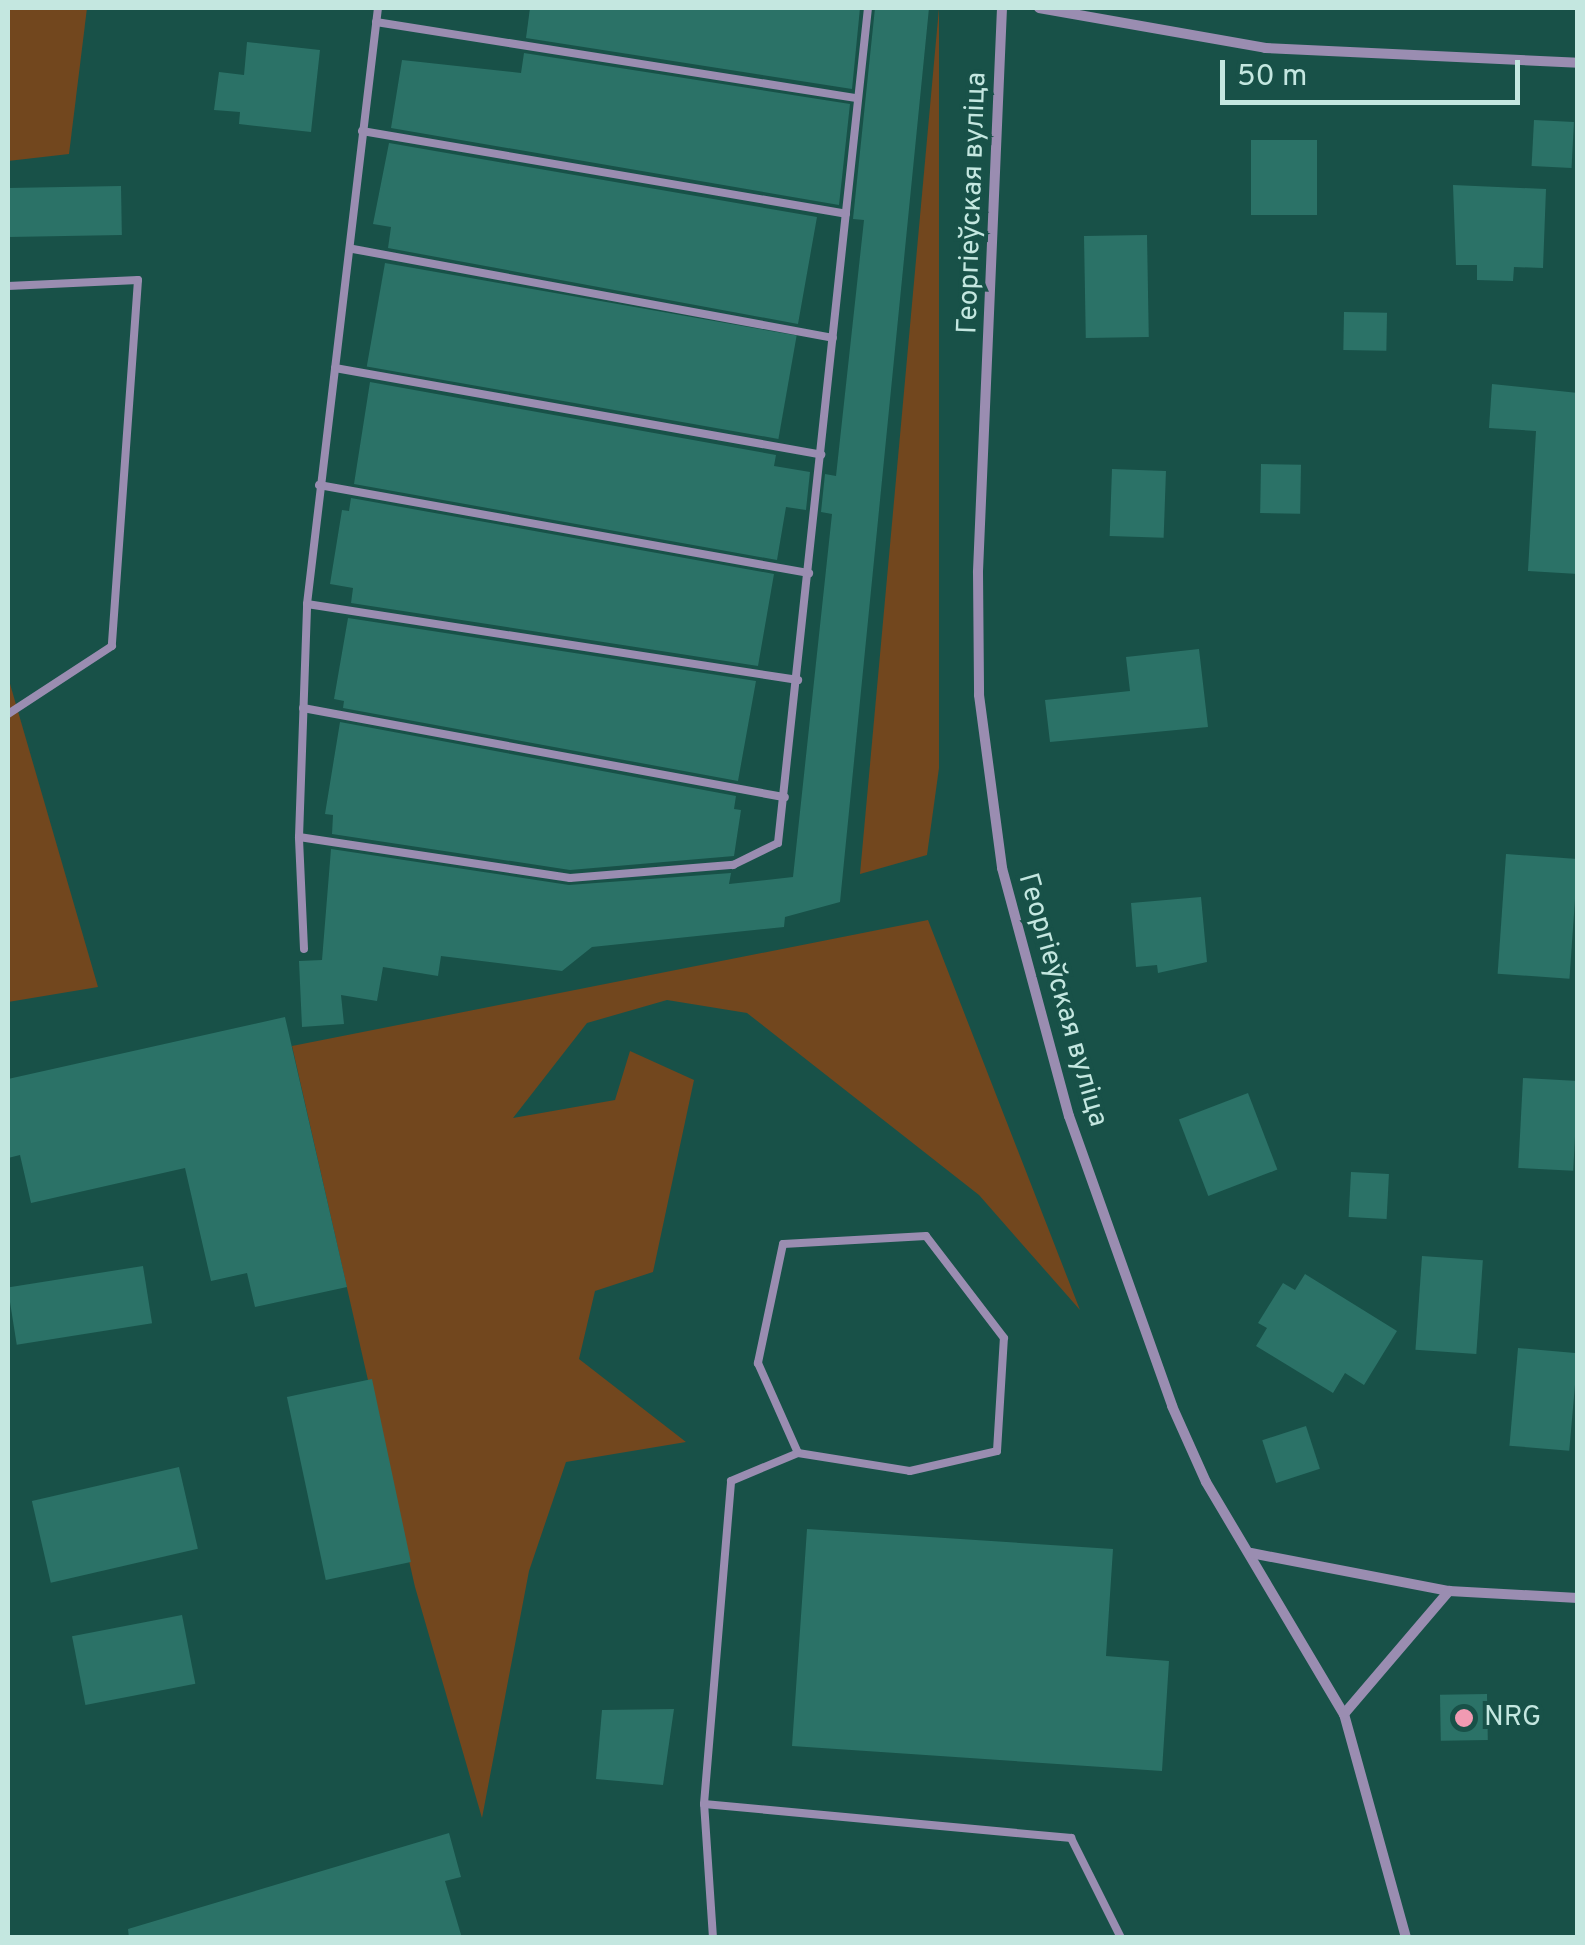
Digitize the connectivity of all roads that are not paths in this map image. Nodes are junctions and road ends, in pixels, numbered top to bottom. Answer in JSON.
{"nodes":[{"id":1,"x":378,"y":8,"type":"edge"},
{"id":2,"x":868,"y":8,"type":"edge"},
{"id":3,"x":1002,"y":8,"type":"edge"},
{"id":4,"x":1039,"y":8,"type":"edge"},
{"id":5,"x":376,"y":22,"type":"junction"},
{"id":6,"x":1578,"y":62,"type":"edge"},
{"id":7,"x":858,"y":98,"type":"junction"},
{"id":8,"x":362,"y":131,"type":"junction"},
{"id":9,"x":846,"y":214,"type":"junction"},
{"id":10,"x":354,"y":250,"type":"junction"},
{"id":11,"x":8,"y":286,"type":"edge"},
{"id":12,"x":833,"y":338,"type":"junction"},
{"id":13,"x":335,"y":368,"type":"junction"},
{"id":14,"x":821,"y":456,"type":"junction"},
{"id":15,"x":319,"y":485,"type":"junction"},
{"id":16,"x":809,"y":573,"type":"junction"},
{"id":17,"x":307,"y":604,"type":"junction"},
{"id":18,"x":798,"y":680,"type":"junction"},
{"id":19,"x":302,"y":708,"type":"junction"},
{"id":20,"x":8,"y":714,"type":"edge"},
{"id":21,"x":786,"y":798,"type":"junction"},
{"id":22,"x":298,"y":837,"type":"junction"},
{"id":23,"x":304,"y":949,"type":"dead end"},
{"id":24,"x":798,"y":1453,"type":"junction"},
{"id":25,"x":1250,"y":1553,"type":"junction"},
{"id":26,"x":1449,"y":1591,"type":"junction"},
{"id":27,"x":1578,"y":1598,"type":"edge"},
{"id":28,"x":1344,"y":1714,"type":"junction"},
{"id":29,"x":704,"y":1804,"type":"junction"},
{"id":30,"x":713,"y":1938,"type":"edge"},
{"id":31,"x":1120,"y":1938,"type":"edge"},
{"id":32,"x":1406,"y":1938,"type":"edge"}],
"edges":[{"from":1,"to":5,"type":"lane"},
{"from":2,"to":7,"type":"lane"},
{"from":3,"to":25,"type":"street","name":"Георгіеўская вуліца"},
{"from":4,"to":6,"type":"street"},
{"from":5,"to":7,"type":"lane"},
{"from":5,"to":8,"type":"lane"},
{"from":7,"to":9,"type":"lane"},
{"from":8,"to":9,"type":"lane"},
{"from":8,"to":10,"type":"lane"},
{"from":9,"to":12,"type":"lane"},
{"from":10,"to":12,"type":"lane"},
{"from":10,"to":13,"type":"lane"},
{"from":11,"to":20,"type":"lane"},
{"from":12,"to":14,"type":"lane"},
{"from":13,"to":14,"type":"lane"},
{"from":13,"to":15,"type":"lane"},
{"from":14,"to":16,"type":"lane"},
{"from":15,"to":16,"type":"lane"},
{"from":15,"to":17,"type":"lane"},
{"from":16,"to":18,"type":"lane"},
{"from":17,"to":18,"type":"lane"},
{"from":17,"to":19,"type":"lane"},
{"from":18,"to":21,"type":"lane"},
{"from":19,"to":21,"type":"lane"},
{"from":19,"to":22,"type":"lane"},
{"from":21,"to":22,"type":"lane"},
{"from":22,"to":23,"type":"lane"},
{"from":24,"to":24,"type":"lane"},
{"from":24,"to":29,"type":"lane"},
{"from":25,"to":26,"type":"street"},
{"from":25,"to":28,"type":"street","name":"Георгіеўская вуліца"},
{"from":26,"to":27,"type":"street"},
{"from":26,"to":28,"type":"street"},
{"from":28,"to":32,"type":"street","name":"Георгіеўская вуліца"},
{"from":29,"to":30,"type":"lane"},
{"from":29,"to":31,"type":"lane"}]}
